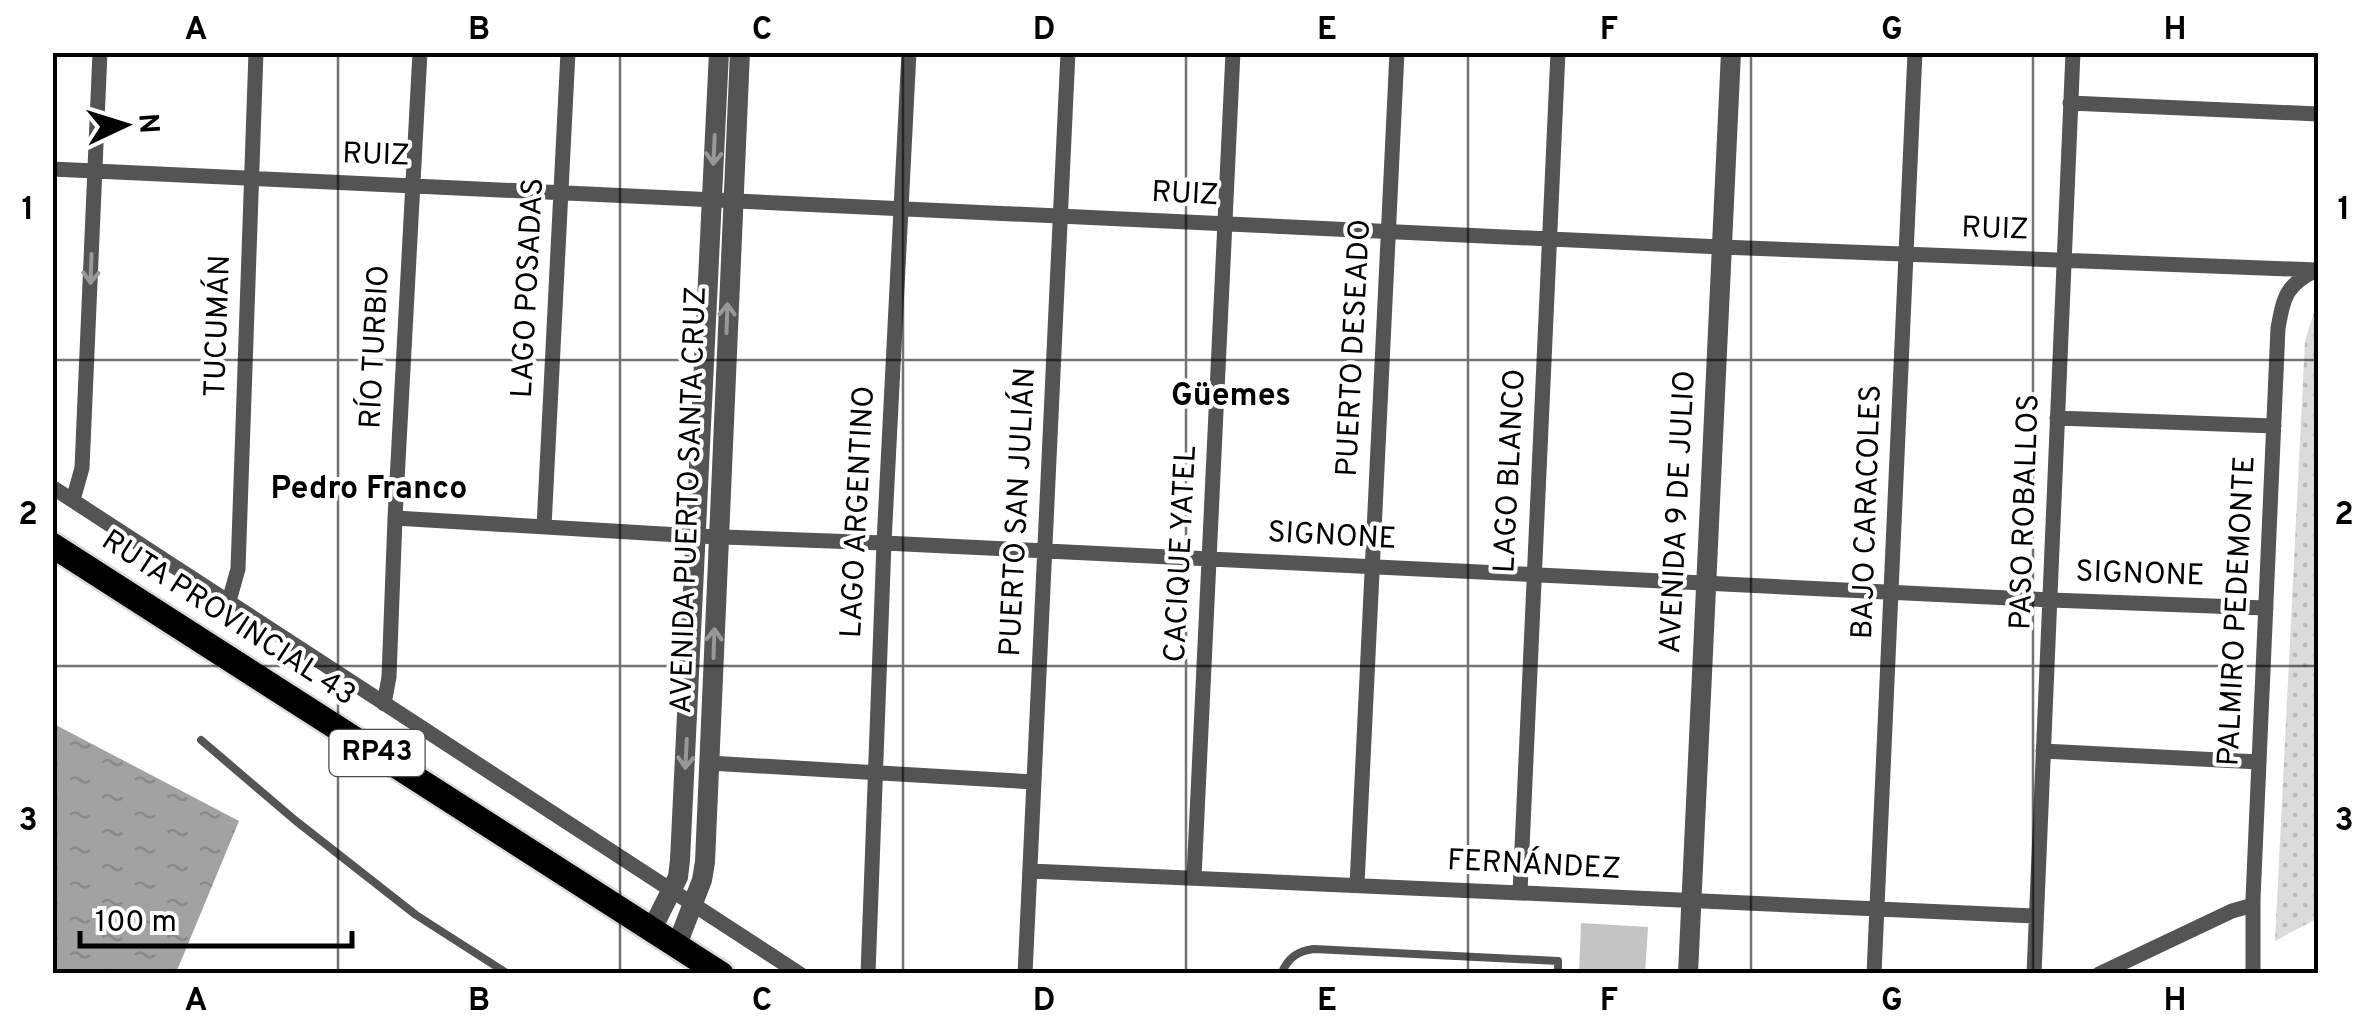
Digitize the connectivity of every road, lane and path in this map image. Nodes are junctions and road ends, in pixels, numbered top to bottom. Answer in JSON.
{"nodes":[{"id":1,"x":100,"y":52,"type":"edge"},
{"id":2,"x":256,"y":52,"type":"edge"},
{"id":3,"x":420,"y":52,"type":"edge"},
{"id":4,"x":568,"y":52,"type":"edge"},
{"id":5,"x":719,"y":52,"type":"edge"},
{"id":6,"x":740,"y":52,"type":"edge"},
{"id":7,"x":909,"y":52,"type":"edge"},
{"id":8,"x":1068,"y":52,"type":"edge"},
{"id":9,"x":1233,"y":52,"type":"edge"},
{"id":10,"x":1396,"y":52,"type":"edge"},
{"id":11,"x":1558,"y":52,"type":"edge"},
{"id":12,"x":1731,"y":52,"type":"edge"},
{"id":13,"x":1915,"y":52,"type":"edge"},
{"id":14,"x":2073,"y":52,"type":"edge"},
{"id":15,"x":2070,"y":103,"type":"junction"},
{"id":16,"x":2318,"y":114,"type":"edge"},
{"id":17,"x":52,"y":169,"type":"edge"},
{"id":18,"x":95,"y":172,"type":"junction"},
{"id":19,"x":252,"y":179,"type":"junction"},
{"id":20,"x":412,"y":186,"type":"junction"},
{"id":21,"x":562,"y":194,"type":"junction"},
{"id":22,"x":722,"y":202,"type":"junction"},
{"id":23,"x":902,"y":207,"type":"junction"},
{"id":24,"x":1060,"y":217,"type":"junction"},
{"id":25,"x":1225,"y":224,"type":"junction"},
{"id":26,"x":1388,"y":232,"type":"junction"},
{"id":27,"x":1549,"y":239,"type":"junction"},
{"id":28,"x":1721,"y":247,"type":"junction"},
{"id":29,"x":1906,"y":254,"type":"junction"},
{"id":30,"x":2064,"y":260,"type":"junction"},
{"id":31,"x":2317,"y":270,"type":"edge"},
{"id":32,"x":2056,"y":418,"type":"junction"},
{"id":33,"x":2274,"y":426,"type":"junction"},
{"id":34,"x":52,"y":487,"type":"edge"},
{"id":35,"x":73,"y":500,"type":"junction"},
{"id":36,"x":394,"y":518,"type":"junction"},
{"id":37,"x":544,"y":527,"type":"junction"},
{"id":38,"x":696,"y":536,"type":"junction"},
{"id":39,"x":718,"y":536,"type":"junction"},
{"id":40,"x":884,"y":542,"type":"junction"},
{"id":41,"x":52,"y":545,"type":"edge"},
{"id":42,"x":1044,"y":551,"type":"junction"},
{"id":43,"x":1209,"y":559,"type":"junction"},
{"id":44,"x":1372,"y":567,"type":"junction"},
{"id":45,"x":1534,"y":574,"type":"junction"},
{"id":46,"x":1706,"y":583,"type":"junction"},
{"id":47,"x":1892,"y":592,"type":"junction"},
{"id":48,"x":2051,"y":600,"type":"junction"},
{"id":49,"x":229,"y":601,"type":"junction"},
{"id":50,"x":2266,"y":608,"type":"junction"},
{"id":51,"x":384,"y":704,"type":"junction"},
{"id":52,"x":201,"y":740,"type":"dead end"},
{"id":53,"x":2043,"y":751,"type":"junction"},
{"id":54,"x":710,"y":762,"type":"junction"},
{"id":55,"x":2259,"y":762,"type":"junction"},
{"id":56,"x":876,"y":773,"type":"junction"},
{"id":57,"x":1034,"y":782,"type":"junction"},
{"id":58,"x":1030,"y":871,"type":"junction"},
{"id":59,"x":1194,"y":878,"type":"junction"},
{"id":60,"x":1357,"y":885,"type":"junction"},
{"id":61,"x":672,"y":889,"type":"junction"},
{"id":62,"x":1520,"y":892,"type":"junction"},
{"id":63,"x":1692,"y":900,"type":"junction"},
{"id":64,"x":693,"y":903,"type":"junction"},
{"id":65,"x":2253,"y":905,"type":"junction"},
{"id":66,"x":1878,"y":908,"type":"junction"},
{"id":67,"x":2036,"y":916,"type":"junction"},
{"id":68,"x":652,"y":928,"type":"junction"},
{"id":69,"x":677,"y":945,"type":"junction"},
{"id":70,"x":508,"y":974,"type":"edge"},
{"id":71,"x":721,"y":974,"type":"edge"},
{"id":72,"x":800,"y":974,"type":"edge"},
{"id":73,"x":868,"y":974,"type":"edge"},
{"id":74,"x":1025,"y":974,"type":"edge"},
{"id":75,"x":1281,"y":974,"type":"edge"},
{"id":76,"x":1558,"y":974,"type":"edge"},
{"id":77,"x":1688,"y":974,"type":"edge"},
{"id":78,"x":1874,"y":974,"type":"edge"},
{"id":79,"x":2034,"y":974,"type":"edge"},
{"id":80,"x":2099,"y":974,"type":"edge"},
{"id":81,"x":2254,"y":974,"type":"edge"}],
"edges":[{"from":1,"to":18,"type":"street"},
{"from":2,"to":19,"type":"street","name":"TUCUMÁN"},
{"from":3,"to":20,"type":"street","name":"RÍO TURBIO"},
{"from":4,"to":21,"type":"street","name":"LAGO POSADAS"},
{"from":5,"to":22,"type":"street","name":"AVENIDA PUERTO SANTA CRUZ","one_way":true},
{"from":6,"to":22,"type":"street","name":"AVENIDA PUERTO SANTA CRUZ"},
{"from":7,"to":23,"type":"street","name":"LAGO ARGENTINO"},
{"from":8,"to":24,"type":"street","name":"PUERTO SAN JULIÁN"},
{"from":9,"to":25,"type":"street","name":"CACIQUE YATEL"},
{"from":10,"to":26,"type":"street","name":"PUERTO DESEADO"},
{"from":11,"to":27,"type":"street","name":"LAGO BLANCO"},
{"from":12,"to":28,"type":"street","name":"AVENIDA 9 DE JULIO"},
{"from":13,"to":29,"type":"street","name":"BAJO CARACOLES"},
{"from":14,"to":15,"type":"street","name":"PASO ROBALLOS"},
{"from":15,"to":16,"type":"street"},
{"from":15,"to":30,"type":"street","name":"PASO ROBALLOS"},
{"from":17,"to":18,"type":"street","name":"RUIZ"},
{"from":18,"to":19,"type":"street","name":"RUIZ"},
{"from":18,"to":35,"type":"street","one_way":true},
{"from":19,"to":20,"type":"street","name":"RUIZ"},
{"from":19,"to":49,"type":"street","name":"TUCUMÁN"},
{"from":20,"to":21,"type":"street","name":"RUIZ"},
{"from":20,"to":36,"type":"street","name":"RÍO TURBIO"},
{"from":21,"to":22,"type":"street","name":"RUIZ"},
{"from":21,"to":37,"type":"street","name":"LAGO POSADAS"},
{"from":22,"to":23,"type":"street","name":"RUIZ"},
{"from":22,"to":38,"type":"street","name":"AVENIDA PUERTO SANTA CRUZ"},
{"from":39,"to":22,"type":"street","name":"AVENIDA PUERTO SANTA CRUZ","one_way":true},
{"from":23,"to":24,"type":"street","name":"RUIZ"},
{"from":23,"to":40,"type":"street","name":"LAGO ARGENTINO"},
{"from":24,"to":25,"type":"street","name":"RUIZ"},
{"from":24,"to":42,"type":"street","name":"PUERTO SAN JULIÁN"},
{"from":25,"to":26,"type":"street","name":"RUIZ"},
{"from":25,"to":43,"type":"street","name":"CACIQUE YATEL"},
{"from":26,"to":27,"type":"street","name":"RUIZ"},
{"from":26,"to":44,"type":"street","name":"PUERTO DESEADO"},
{"from":27,"to":28,"type":"street","name":"RUIZ"},
{"from":27,"to":45,"type":"street","name":"LAGO BLANCO"},
{"from":28,"to":29,"type":"street","name":"RUIZ"},
{"from":28,"to":46,"type":"street","name":"AVENIDA 9 DE JULIO"},
{"from":29,"to":30,"type":"street","name":"RUIZ"},
{"from":29,"to":47,"type":"street","name":"BAJO CARACOLES"},
{"from":30,"to":31,"type":"street","name":"RUIZ"},
{"from":30,"to":32,"type":"street","name":"PASO ROBALLOS"},
{"from":31,"to":33,"type":"street","name":"PALMIRO PEDEMONTE"},
{"from":32,"to":33,"type":"street"},
{"from":32,"to":48,"type":"street","name":"PASO ROBALLOS"},
{"from":33,"to":50,"type":"street","name":"PALMIRO PEDEMONTE"},
{"from":34,"to":35,"type":"street"},
{"from":35,"to":49,"type":"street"},
{"from":36,"to":37,"type":"street","name":"SIGNONE"},
{"from":36,"to":51,"type":"street","name":"RÍO TURBIO"},
{"from":37,"to":38,"type":"street","name":"SIGNONE"},
{"from":38,"to":39,"type":"street","name":"SIGNONE"},
{"from":38,"to":61,"type":"street","name":"AVENIDA PUERTO SANTA CRUZ","one_way":true},
{"from":39,"to":40,"type":"street","name":"SIGNONE"},
{"from":54,"to":39,"type":"street","name":"AVENIDA PUERTO SANTA CRUZ","one_way":true},
{"from":40,"to":42,"type":"street","name":"SIGNONE"},
{"from":40,"to":56,"type":"street","name":"LAGO ARGENTINO"},
{"from":41,"to":68,"type":"main road","name":"RUTA PROVINCIAL 43","number":"RP43"},
{"from":42,"to":43,"type":"street","name":"SIGNONE"},
{"from":42,"to":57,"type":"street","name":"PUERTO SAN JULIÁN"},
{"from":43,"to":44,"type":"street","name":"SIGNONE"},
{"from":43,"to":59,"type":"street","name":"CACIQUE YATEL"},
{"from":44,"to":45,"type":"street","name":"SIGNONE"},
{"from":44,"to":60,"type":"street","name":"PUERTO DESEADO"},
{"from":45,"to":46,"type":"street","name":"SIGNONE"},
{"from":45,"to":62,"type":"street","name":"LAGO BLANCO"},
{"from":46,"to":47,"type":"street","name":"SIGNONE"},
{"from":46,"to":63,"type":"street","name":"AVENIDA 9 DE JULIO"},
{"from":47,"to":48,"type":"street","name":"SIGNONE"},
{"from":47,"to":66,"type":"street","name":"BAJO CARACOLES"},
{"from":48,"to":50,"type":"street","name":"SIGNONE"},
{"from":48,"to":53,"type":"street","name":"PASO ROBALLOS"},
{"from":49,"to":51,"type":"street"},
{"from":50,"to":55,"type":"street","name":"PALMIRO PEDEMONTE"},
{"from":51,"to":61,"type":"street"},
{"from":52,"to":70,"type":"lane"},
{"from":53,"to":55,"type":"street"},
{"from":53,"to":67,"type":"street","name":"PASO ROBALLOS"},
{"from":54,"to":56,"type":"street"},
{"from":54,"to":64,"type":"street","name":"AVENIDA PUERTO SANTA CRUZ"},
{"from":55,"to":65,"type":"street","name":"PALMIRO PEDEMONTE"},
{"from":56,"to":57,"type":"street"},
{"from":56,"to":73,"type":"street","name":"LAGO ARGENTINO"},
{"from":57,"to":58,"type":"street","name":"PUERTO SAN JULIÁN"},
{"from":58,"to":59,"type":"street","name":"FERNÁNDEZ"},
{"from":58,"to":74,"type":"street","name":"PUERTO SAN JULIÁN"},
{"from":59,"to":60,"type":"street","name":"FERNÁNDEZ"},
{"from":60,"to":62,"type":"street","name":"FERNÁNDEZ"},
{"from":61,"to":64,"type":"street"},
{"from":61,"to":68,"type":"street","name":"AVENIDA PUERTO SANTA CRUZ"},
{"from":62,"to":63,"type":"street","name":"FERNÁNDEZ"},
{"from":63,"to":66,"type":"street","name":"FERNÁNDEZ"},
{"from":63,"to":77,"type":"street","name":"AVENIDA 9 DE JULIO"},
{"from":64,"to":69,"type":"street","name":"AVENIDA PUERTO SANTA CRUZ"},
{"from":64,"to":72,"type":"street"},
{"from":65,"to":80,"type":"street"},
{"from":65,"to":81,"type":"street","name":"PALMIRO PEDEMONTE"},
{"from":66,"to":67,"type":"street","name":"FERNÁNDEZ"},
{"from":66,"to":78,"type":"street","name":"BAJO CARACOLES"},
{"from":67,"to":79,"type":"street","name":"PASO ROBALLOS"},
{"from":68,"to":69,"type":"main road","name":"RUTA PROVINCIAL 43","number":"RP43"},
{"from":69,"to":71,"type":"main road","name":"RUTA PROVINCIAL 43","number":"RP43"},
{"from":75,"to":76,"type":"lane"}]}
